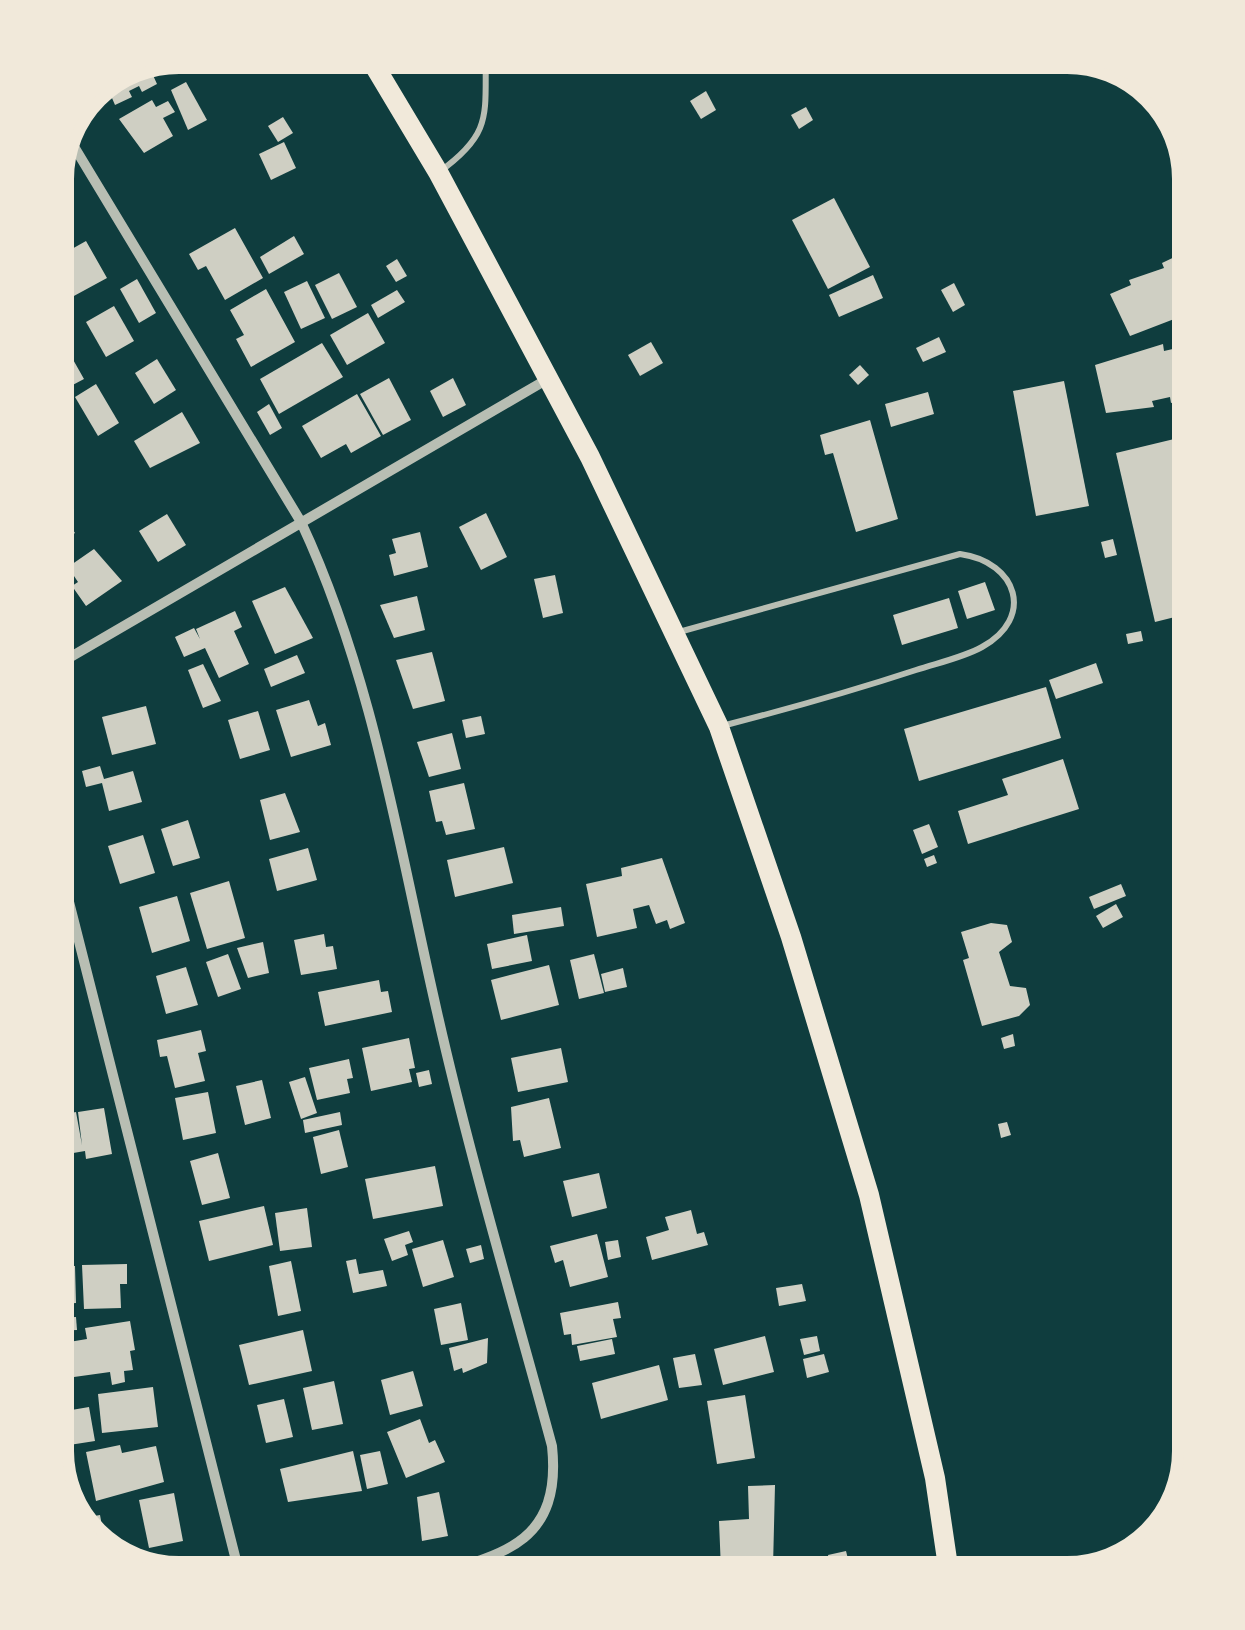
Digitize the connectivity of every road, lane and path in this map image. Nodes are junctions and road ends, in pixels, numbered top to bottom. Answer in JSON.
{"nodes":[{"id":1,"x":377,"y":68,"type":"edge"},
{"id":2,"x":485,"y":68,"type":"edge"},
{"id":3,"x":73,"y":145,"type":"edge"},
{"id":4,"x":438,"y":172,"type":"junction"},
{"id":5,"x":546,"y":380,"type":"junction"},
{"id":6,"x":301,"y":522,"type":"junction"},
{"id":7,"x":678,"y":632,"type":"junction"},
{"id":8,"x":68,"y":659,"type":"edge"},
{"id":9,"x":720,"y":727,"type":"junction"},
{"id":10,"x":68,"y":898,"type":"edge"},
{"id":11,"x":236,"y":1562,"type":"edge"},
{"id":12,"x":475,"y":1562,"type":"edge"},
{"id":13,"x":947,"y":1562,"type":"edge"}],
"edges":[{"from":1,"to":4,"type":"main road"},
{"from":2,"to":4,"type":"lane"},
{"from":3,"to":6,"type":"street"},
{"from":4,"to":5,"type":"main road"},
{"from":5,"to":6,"type":"street"},
{"from":5,"to":7,"type":"main road"},
{"from":6,"to":8,"type":"street"},
{"from":6,"to":12,"type":"street"},
{"from":7,"to":9,"type":"main road"},
{"from":7,"to":9,"type":"lane"},
{"from":9,"to":13,"type":"main road"},
{"from":10,"to":11,"type":"street"}]}
